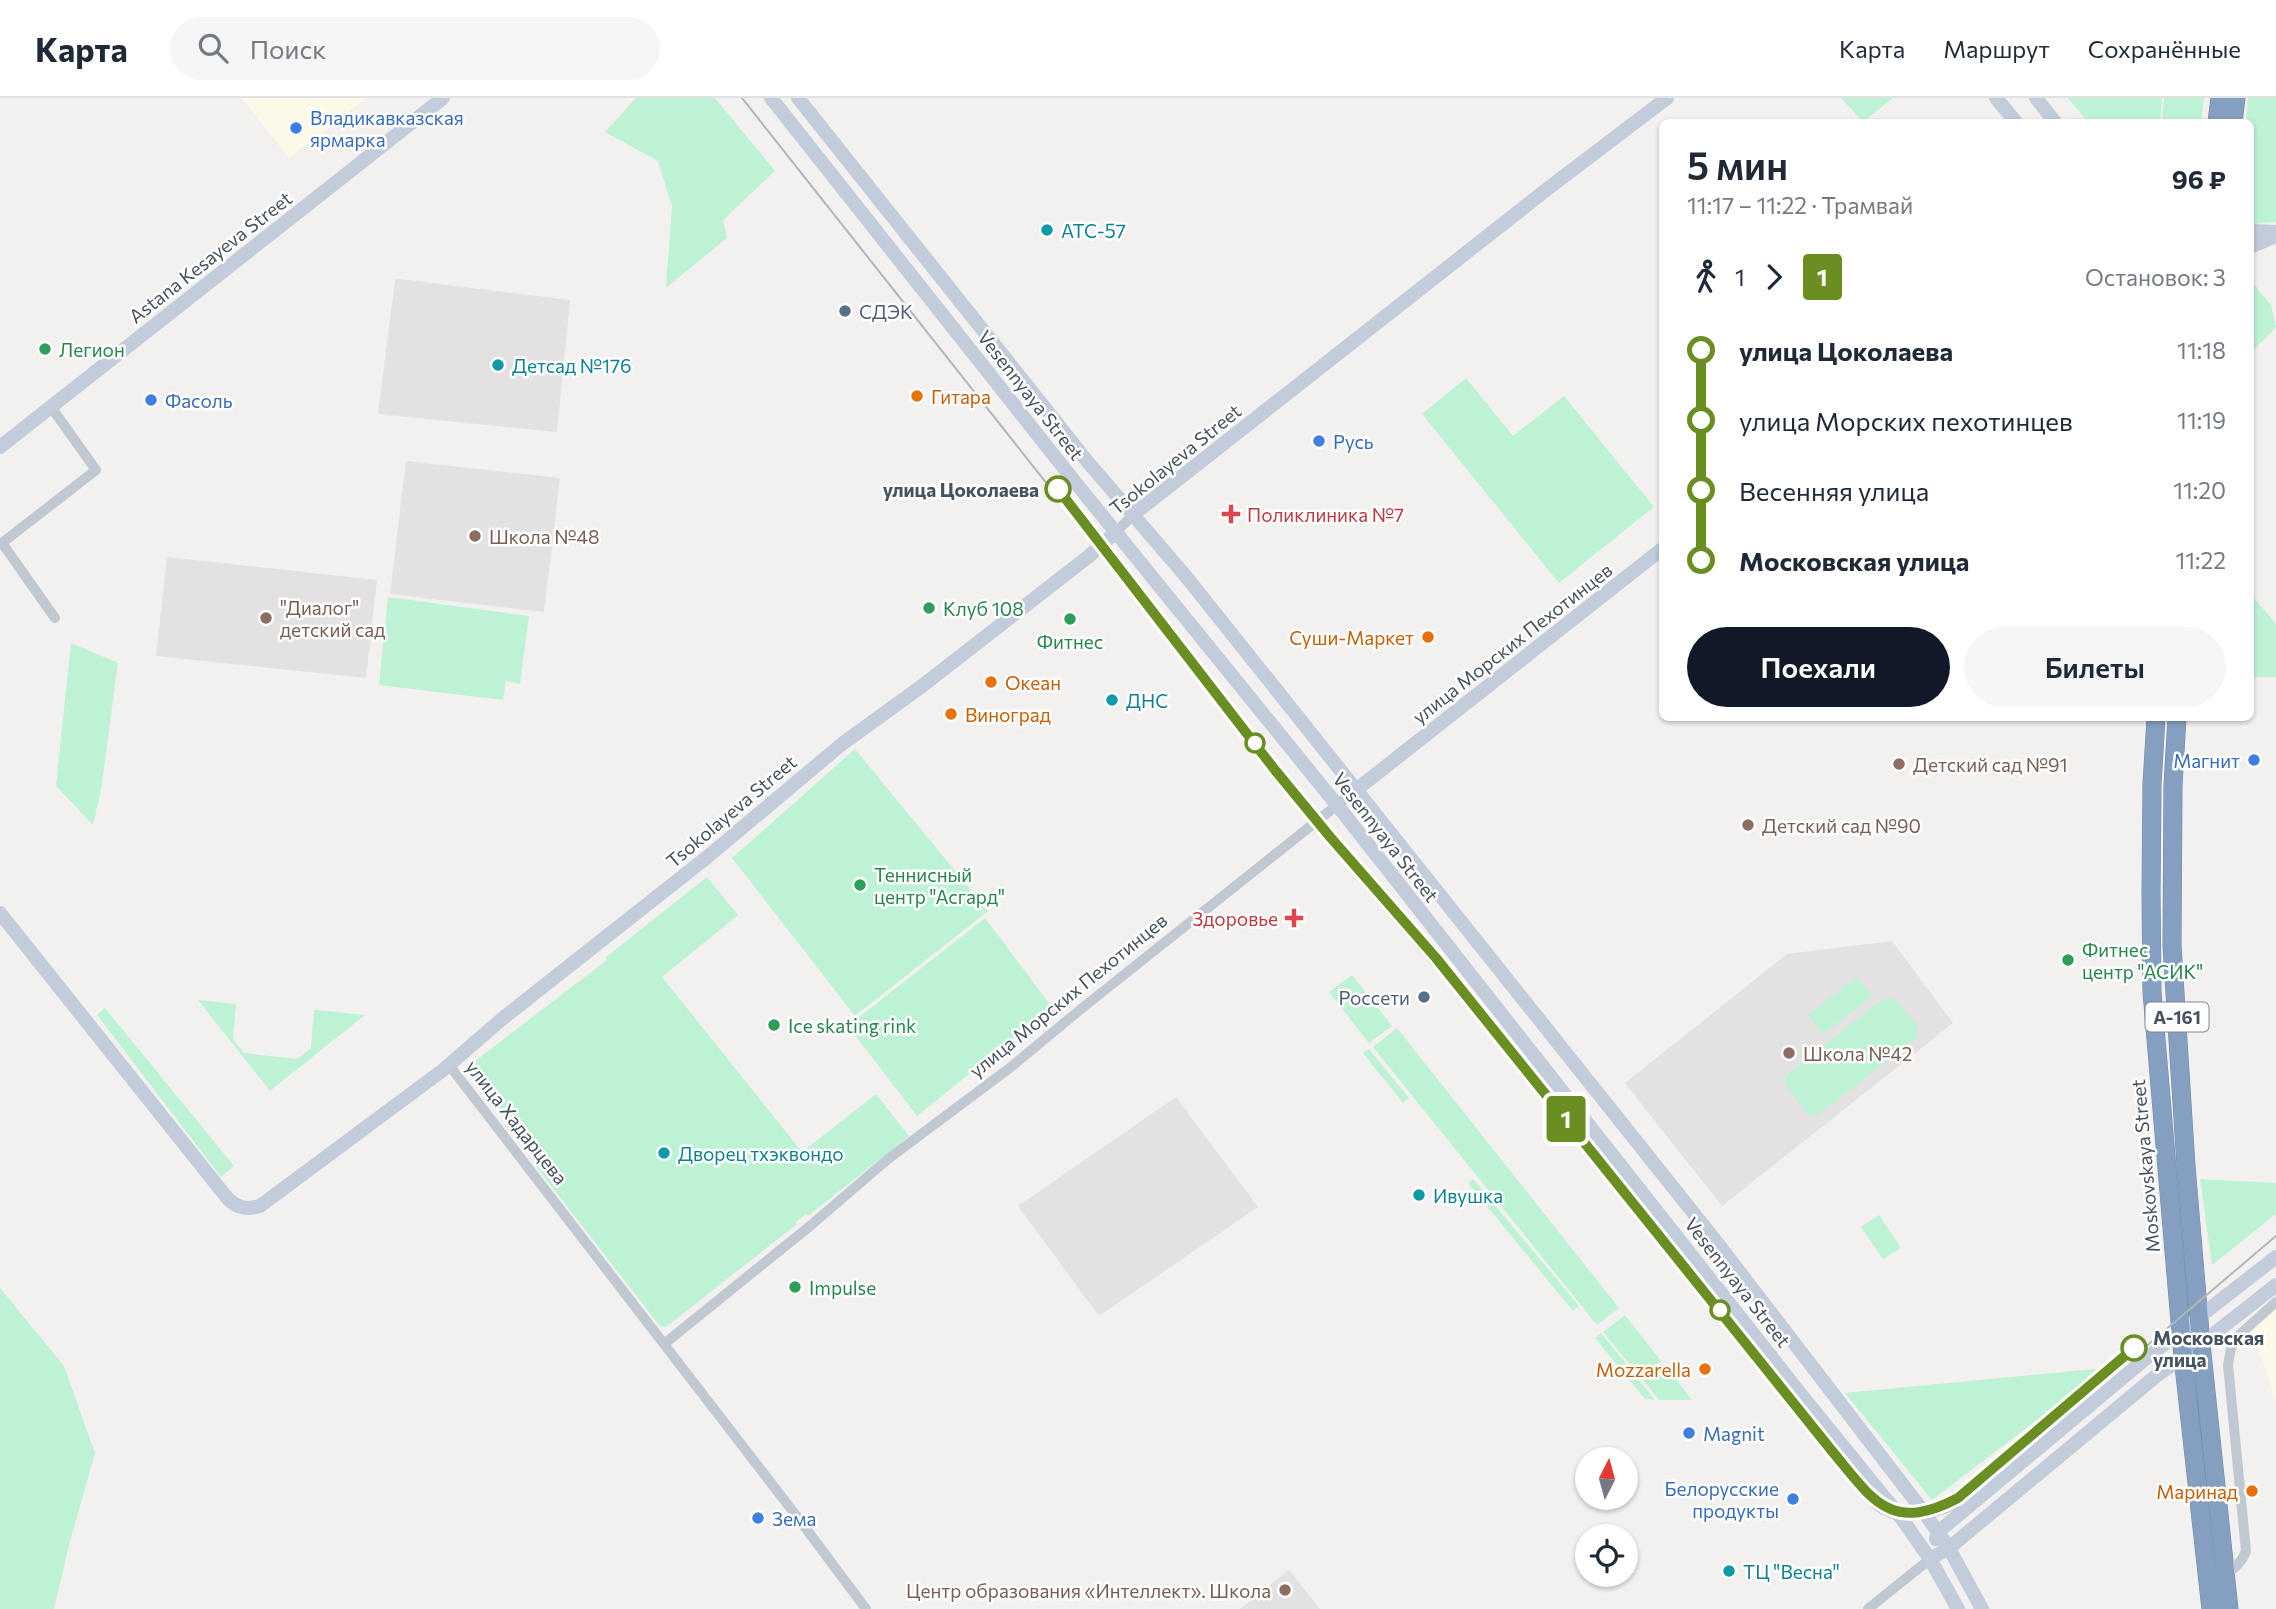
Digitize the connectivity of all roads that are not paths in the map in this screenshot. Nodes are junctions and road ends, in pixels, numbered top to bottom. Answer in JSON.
{"nodes":[{"id":1,"x":443,"y":98,"type":"edge"},
{"id":2,"x":771,"y":98,"type":"edge"},
{"id":3,"x":798,"y":98,"type":"edge"},
{"id":4,"x":1667,"y":98,"type":"edge"},
{"id":5,"x":1996,"y":98,"type":"edge"},
{"id":6,"x":2036,"y":98,"type":"edge"},
{"id":7,"x":2220,"y":98,"type":"edge"},
{"id":8,"x":2236,"y":98,"type":"edge"},
{"id":9,"x":2014,"y":119,"type":"edge"},
{"id":10,"x":2053,"y":119,"type":"edge"},
{"id":11,"x":2217,"y":119,"type":"edge"},
{"id":12,"x":2234,"y":119,"type":"edge"},
{"id":13,"x":2254,"y":231,"type":"edge"},
{"id":14,"x":2276,"y":234,"type":"edge"},
{"id":15,"x":2254,"y":245,"type":"edge"},
{"id":16,"x":51,"y":407,"type":"junction"},
{"id":17,"x":0,"y":447,"type":"edge"},
{"id":18,"x":1134,"y":514,"type":"junction"},
{"id":19,"x":1116,"y":532,"type":"junction"},
{"id":20,"x":1659,"y":551,"type":"edge"},
{"id":21,"x":55,"y":618,"type":"dead end"},
{"id":22,"x":2157,"y":721,"type":"edge"},
{"id":23,"x":2177,"y":721,"type":"edge"},
{"id":24,"x":1356,"y":790,"type":"junction"},
{"id":25,"x":1337,"y":805,"type":"junction"},
{"id":26,"x":0,"y":913,"type":"edge"},
{"id":27,"x":449,"y":1065,"type":"junction"},
{"id":28,"x":2276,"y":1257,"type":"edge"},
{"id":29,"x":2276,"y":1285,"type":"edge"},
{"id":30,"x":2276,"y":1302,"type":"edge"},
{"id":31,"x":2249,"y":1306,"type":"junction"},
{"id":32,"x":2200,"y":1317,"type":"junction"},
{"id":33,"x":2252,"y":1324,"type":"junction"},
{"id":34,"x":2182,"y":1331,"type":"junction"},
{"id":35,"x":664,"y":1344,"type":"junction"},
{"id":36,"x":2201,"y":1344,"type":"junction"},
{"id":37,"x":2183,"y":1357,"type":"junction"},
{"id":38,"x":1938,"y":1532,"type":"junction"},
{"id":39,"x":1949,"y":1548,"type":"junction"},
{"id":40,"x":1930,"y":1559,"type":"junction"},
{"id":41,"x":2225,"y":1575,"type":"junction"},
{"id":42,"x":866,"y":1609,"type":"edge"},
{"id":43,"x":1868,"y":1609,"type":"edge"},
{"id":44,"x":1958,"y":1609,"type":"edge"},
{"id":45,"x":1982,"y":1609,"type":"edge"},
{"id":46,"x":2211,"y":1609,"type":"edge"},
{"id":47,"x":2229,"y":1609,"type":"edge"}],
"edges":[{"from":1,"to":16,"type":"street","name":"Astana Kesayeva Street"},
{"from":2,"to":19,"type":"street","name":"Vesennyaya Street"},
{"from":3,"to":18,"type":"street","name":"Vesennyaya Street"},
{"from":4,"to":18,"type":"street","name":"Tsokolayeva Street"},
{"from":5,"to":9,"type":"street"},
{"from":6,"to":10,"type":"street"},
{"from":7,"to":11,"type":"highway"},
{"from":8,"to":12,"type":"highway"},
{"from":13,"to":14,"type":"street"},
{"from":14,"to":15,"type":"street"},
{"from":16,"to":17,"type":"street","name":"Astana Kesayeva Street"},
{"from":16,"to":21,"type":"street"},
{"from":18,"to":19,"type":"street","name":"Tsokolayeva Street"},
{"from":18,"to":24,"type":"street","name":"Vesennyaya Street"},
{"from":19,"to":25,"type":"street","name":"Vesennyaya Street"},
{"from":19,"to":27,"type":"street","name":"Tsokolayeva Street"},
{"from":20,"to":24,"type":"street","name":"улица Морских Пехотинцев"},
{"from":22,"to":34,"type":"highway","name":"Moskovskaya Street","number":"А-161"},
{"from":23,"to":32,"type":"highway","number":"А-161"},
{"from":24,"to":25,"type":"street","name":"улица Морских Пехотинцев"},
{"from":24,"to":38,"type":"street","name":"Vesennyaya Street"},
{"from":25,"to":35,"type":"street","name":"улица Морских Пехотинцев"},
{"from":25,"to":40,"type":"street","name":"Vesennyaya Street"},
{"from":26,"to":27,"type":"street","name":"улица Хадарцева"},
{"from":27,"to":35,"type":"street","name":"улица Хадарцева"},
{"from":28,"to":32,"type":"street"},
{"from":29,"to":31,"type":"street"},
{"from":30,"to":33,"type":"street"},
{"from":31,"to":33,"type":"street"},
{"from":31,"to":36,"type":"street"},
{"from":32,"to":34,"type":"street"},
{"from":32,"to":36,"type":"highway","number":"А-161"},
{"from":33,"to":41,"type":"street"},
{"from":34,"to":37,"type":"highway","name":"Moskovskaya Street","number":"А-161"},
{"from":34,"to":38,"type":"street"},
{"from":35,"to":42,"type":"street","name":"улица Хадарцева"},
{"from":36,"to":37,"type":"street"},
{"from":36,"to":41,"type":"highway","number":"А-161"},
{"from":37,"to":39,"type":"street"},
{"from":37,"to":46,"type":"highway","name":"Moskovskaya Street","number":"А-161"},
{"from":38,"to":39,"type":"street","name":"Vesennyaya Street"},
{"from":38,"to":40,"type":"street"},
{"from":39,"to":40,"type":"street"},
{"from":39,"to":45,"type":"street","name":"Vesennyaya Street"},
{"from":40,"to":43,"type":"street"},
{"from":40,"to":44,"type":"street","name":"Vesennyaya Street"},
{"from":41,"to":47,"type":"highway","number":"А-161"}]}
